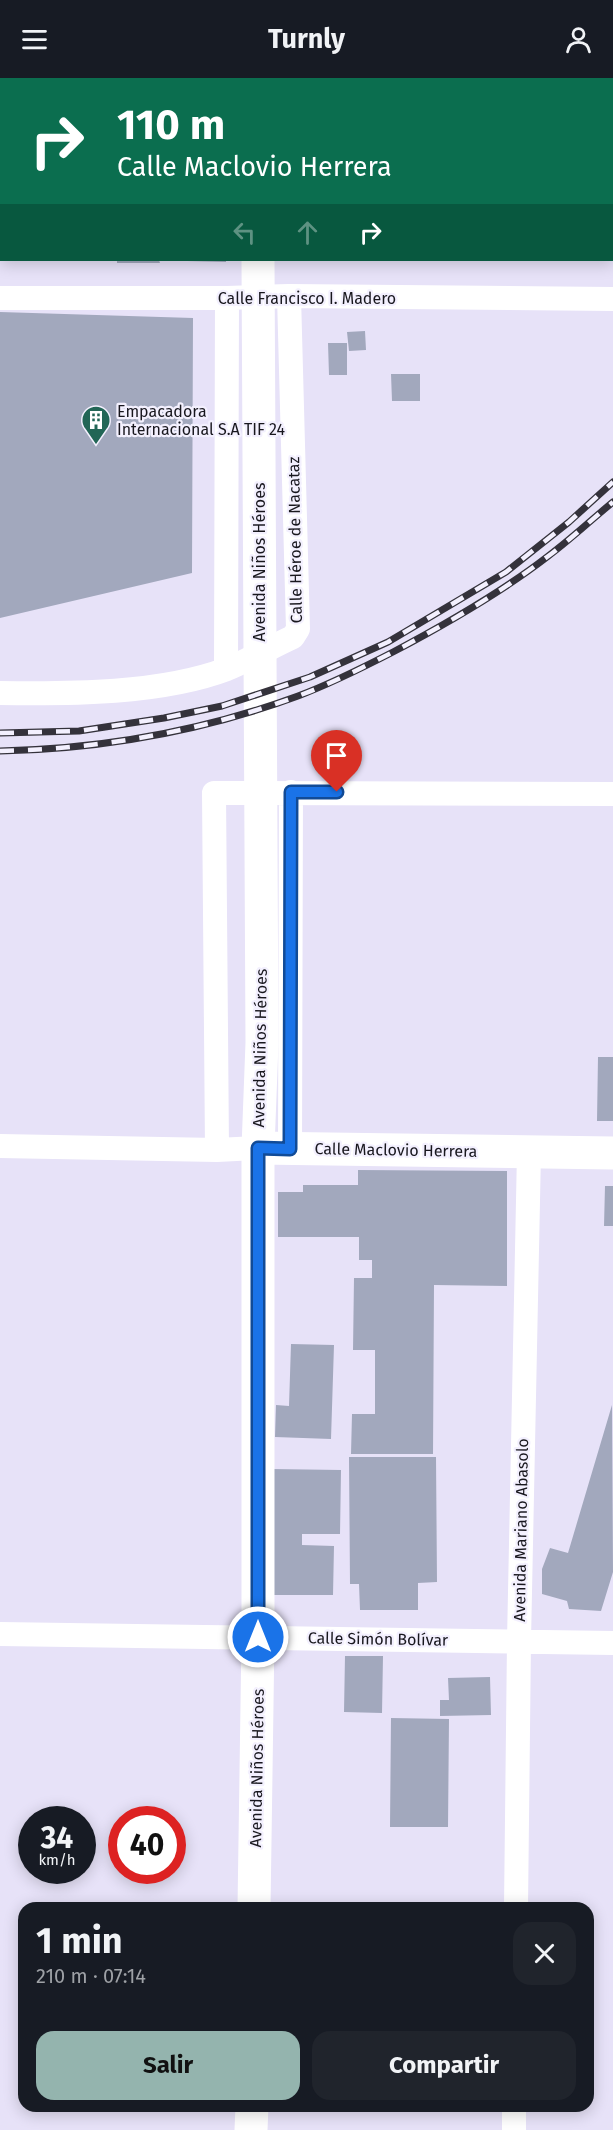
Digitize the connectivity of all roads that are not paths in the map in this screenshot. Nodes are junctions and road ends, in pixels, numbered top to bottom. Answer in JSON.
{"nodes":[{"id":1,"x":258,"y":261,"type":"edge"},
{"id":2,"x":258,"y":297,"type":"junction"},
{"id":3,"x":0,"y":298,"type":"edge"},
{"id":4,"x":613,"y":299,"type":"edge"},
{"id":5,"x":226,"y":669,"type":"junction"},
{"id":6,"x":0,"y":693,"type":"edge"},
{"id":7,"x":291,"y":792,"type":"junction"},
{"id":8,"x":613,"y":794,"type":"edge"},
{"id":9,"x":0,"y":1146,"type":"edge"},
{"id":10,"x":274,"y":1148,"type":"junction"},
{"id":11,"x":217,"y":1150,"type":"junction"},
{"id":12,"x":529,"y":1152,"type":"junction"},
{"id":13,"x":613,"y":1153,"type":"edge"},
{"id":14,"x":0,"y":1634,"type":"edge"},
{"id":15,"x":258,"y":1637,"type":"junction"},
{"id":16,"x":519,"y":1641,"type":"junction"},
{"id":17,"x":613,"y":1643,"type":"edge"},
{"id":18,"x":254,"y":1902,"type":"edge"},
{"id":19,"x":516,"y":1902,"type":"edge"},
{"id":20,"x":252,"y":2112,"type":"edge"},
{"id":21,"x":514,"y":2112,"type":"edge"},
{"id":22,"x":251,"y":2130,"type":"edge"},
{"id":23,"x":514,"y":2130,"type":"edge"}],
"edges":[{"from":1,"to":2,"type":"street","name":"Avenida Niños Héroes"},
{"from":2,"to":3,"type":"street","name":"Calle Francisco I. Madero"},
{"from":2,"to":4,"type":"street","name":"Calle Francisco I. Madero"},
{"from":2,"to":5,"type":"street"},
{"from":2,"to":5,"type":"street","name":"Calle Héroe de Nacataz"},
{"from":2,"to":10,"type":"street","name":"Avenida Niños Héroes"},
{"from":5,"to":6,"type":"street","name":"Calle Héroe de Nacataz"},
{"from":7,"to":8,"type":"street"},
{"from":7,"to":10,"type":"street"},
{"from":7,"to":11,"type":"street"},
{"from":9,"to":11,"type":"street","name":"Calle Maclovio Herrera"},
{"from":10,"to":11,"type":"street","name":"Calle Maclovio Herrera"},
{"from":10,"to":12,"type":"street","name":"Calle Maclovio Herrera"},
{"from":10,"to":15,"type":"street","name":"Avenida Niños Héroes"},
{"from":12,"to":13,"type":"street","name":"Calle Maclovio Herrera"},
{"from":12,"to":16,"type":"street","name":"Avenida Mariano Abasolo"},
{"from":14,"to":15,"type":"street","name":"Calle Simón Bolívar"},
{"from":15,"to":16,"type":"street","name":"Calle Simón Bolívar"},
{"from":15,"to":18,"type":"street","name":"Avenida Niños Héroes"},
{"from":16,"to":17,"type":"street","name":"Calle Simón Bolívar"},
{"from":16,"to":19,"type":"street","name":"Avenida Mariano Abasolo"},
{"from":20,"to":22,"type":"street"},
{"from":21,"to":23,"type":"street"}]}
